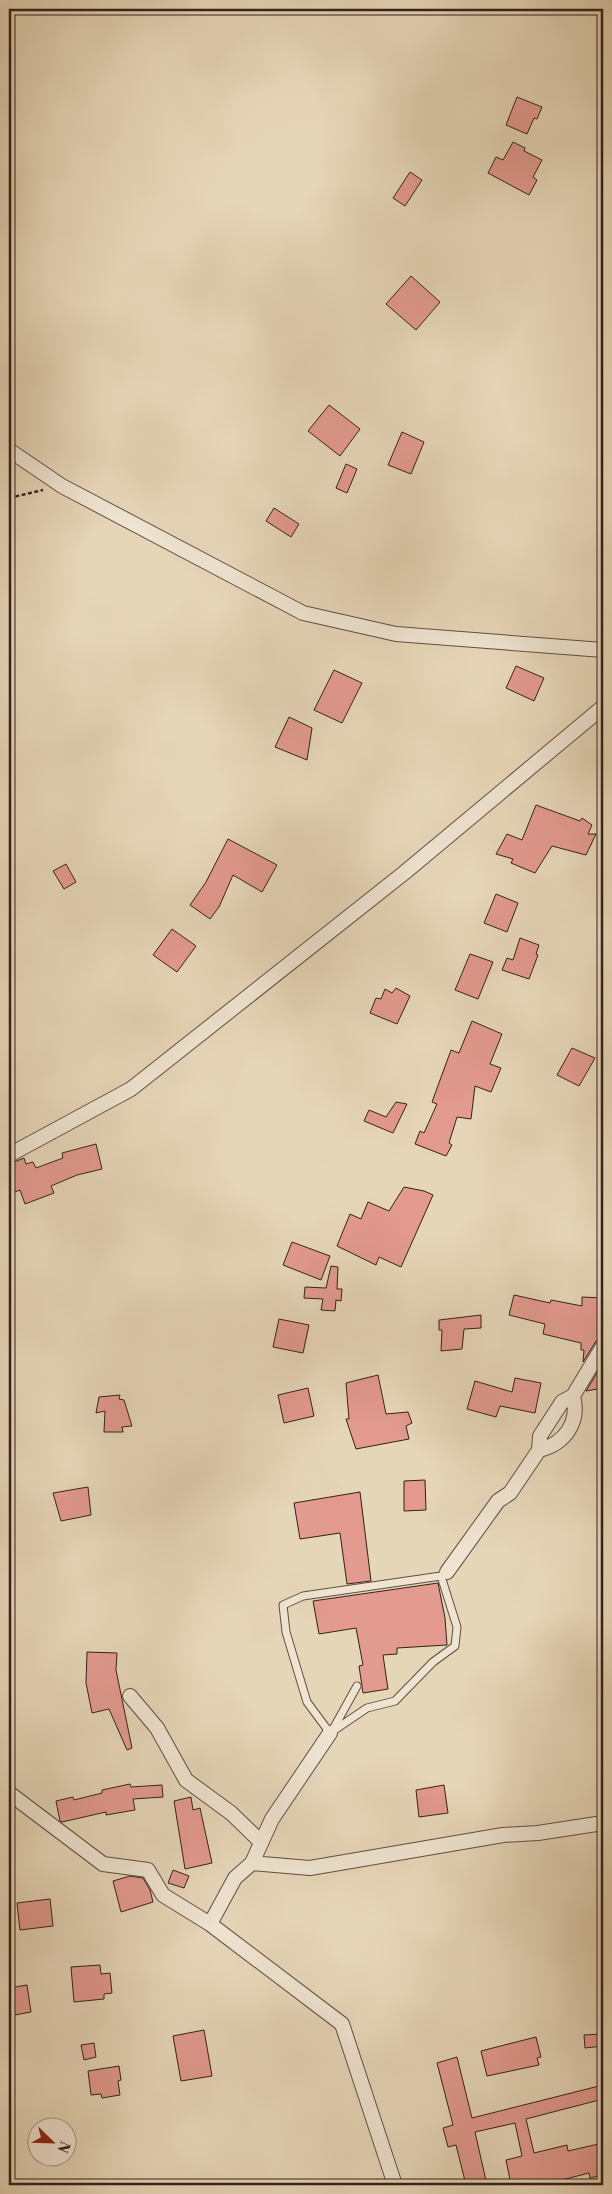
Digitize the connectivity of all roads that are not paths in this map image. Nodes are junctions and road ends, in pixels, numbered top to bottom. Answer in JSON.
{"nodes":[{"id":1,"x":9,"y":450,"type":"edge"},
{"id":2,"x":603,"y":650,"type":"edge"},
{"id":3,"x":603,"y":707,"type":"edge"},
{"id":4,"x":9,"y":1155,"type":"edge"},
{"id":5,"x":603,"y":1346,"type":"edge"},
{"id":6,"x":573,"y":1396,"type":"junction"},
{"id":7,"x":539,"y":1450,"type":"junction"},
{"id":8,"x":444,"y":1574,"type":"junction"},
{"id":9,"x":357,"y":1686,"type":"dead end"},
{"id":10,"x":130,"y":1696,"type":"dead end"},
{"id":11,"x":330,"y":1733,"type":"junction"},
{"id":12,"x":9,"y":1794,"type":"edge"},
{"id":13,"x":603,"y":1823,"type":"edge"},
{"id":14,"x":261,"y":1842,"type":"junction"},
{"id":15,"x":252,"y":1863,"type":"junction"},
{"id":16,"x":210,"y":1924,"type":"junction"},
{"id":17,"x":395,"y":2185,"type":"edge"}],
"edges":[{"from":1,"to":2,"type":"street"},
{"from":3,"to":4,"type":"street"},
{"from":5,"to":6,"type":"street"},
{"from":6,"to":7,"type":"street"},
{"from":6,"to":7,"type":"street"},
{"from":7,"to":8,"type":"street"},
{"from":8,"to":11,"type":"lane"},
{"from":8,"to":11,"type":"lane"},
{"from":9,"to":11,"type":"lane"},
{"from":10,"to":14,"type":"street"},
{"from":11,"to":14,"type":"street"},
{"from":12,"to":16,"type":"street"},
{"from":13,"to":15,"type":"street"},
{"from":14,"to":15,"type":"street"},
{"from":15,"to":16,"type":"street"},
{"from":16,"to":17,"type":"street"}]}
